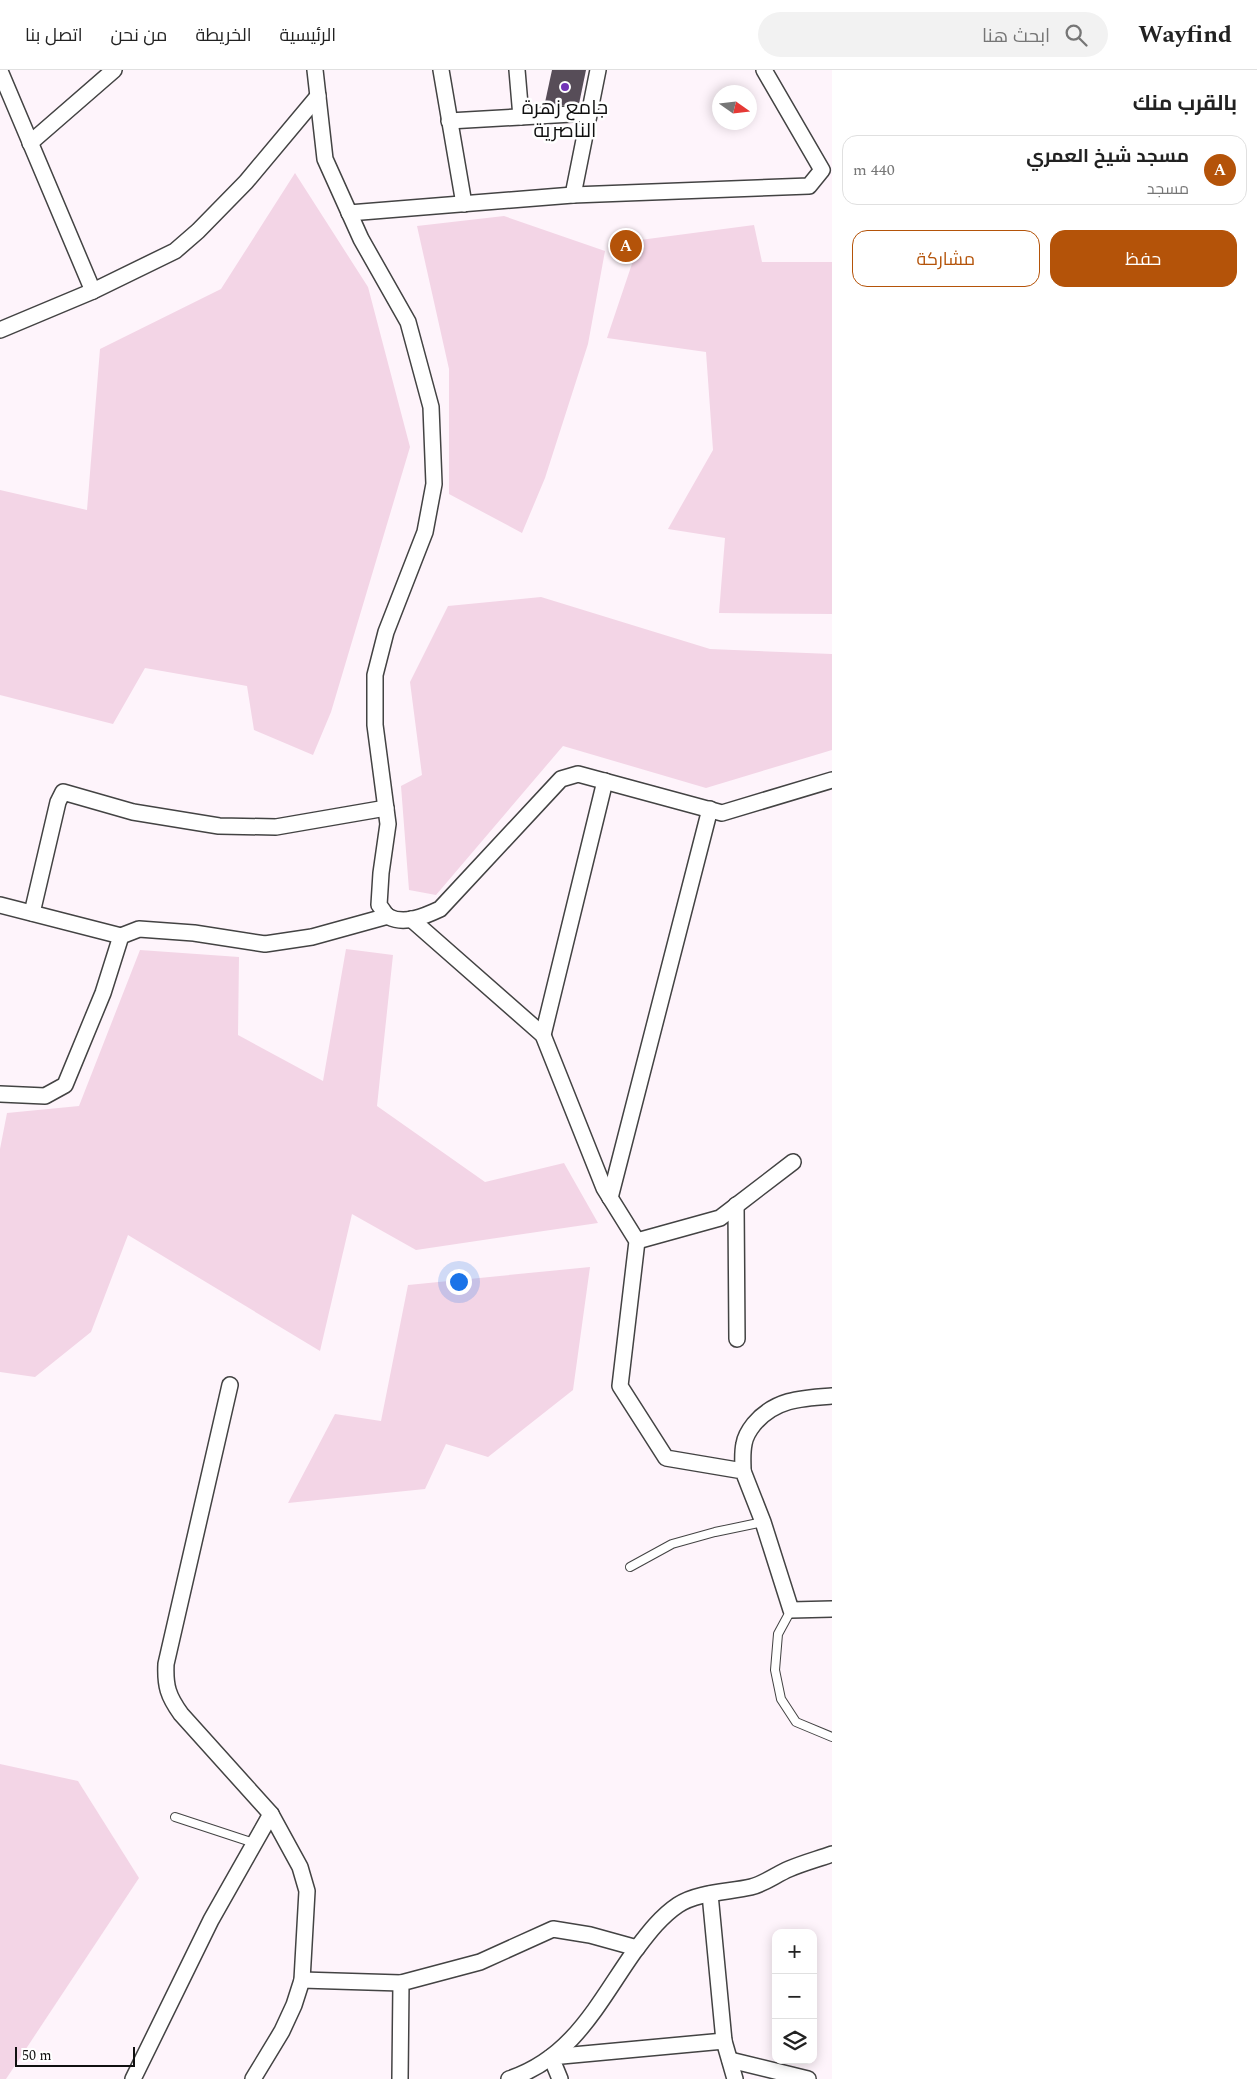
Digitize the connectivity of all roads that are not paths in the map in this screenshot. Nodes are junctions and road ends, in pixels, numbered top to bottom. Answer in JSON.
{"nodes":[{"id":1,"x":114,"y":70,"type":"edge"},
{"id":2,"x":315,"y":70,"type":"edge"},
{"id":3,"x":441,"y":70,"type":"edge"},
{"id":4,"x":518,"y":70,"type":"edge"},
{"id":5,"x":598,"y":70,"type":"edge"},
{"id":6,"x":764,"y":70,"type":"edge"},
{"id":7,"x":0,"y":71,"type":"edge"},
{"id":8,"x":318,"y":96,"type":"junction"},
{"id":9,"x":589,"y":113,"type":"junction"},
{"id":10,"x":521,"y":117,"type":"junction"},
{"id":11,"x":449,"y":121,"type":"junction"},
{"id":12,"x":30,"y":143,"type":"junction"},
{"id":13,"x":827,"y":171,"type":"edge"},
{"id":14,"x":572,"y":195,"type":"junction"},
{"id":15,"x":464,"y":204,"type":"junction"},
{"id":16,"x":349,"y":213,"type":"junction"},
{"id":17,"x":93,"y":291,"type":"junction"},
{"id":18,"x":0,"y":330,"type":"edge"},
{"id":19,"x":832,"y":780,"type":"edge"},
{"id":20,"x":605,"y":781,"type":"junction"},
{"id":21,"x":386,"y":808,"type":"junction"},
{"id":22,"x":710,"y":809,"type":"junction"},
{"id":23,"x":0,"y":905,"type":"edge"},
{"id":24,"x":32,"y":913,"type":"junction"},
{"id":25,"x":388,"y":916,"type":"junction"},
{"id":26,"x":411,"y":919,"type":"junction"},
{"id":27,"x":121,"y":936,"type":"junction"},
{"id":28,"x":543,"y":1035,"type":"junction"},
{"id":29,"x":0,"y":1094,"type":"edge"},
{"id":30,"x":793,"y":1162,"type":"dead end"},
{"id":31,"x":610,"y":1198,"type":"junction"},
{"id":32,"x":736,"y":1205,"type":"junction"},
{"id":33,"x":637,"y":1241,"type":"junction"},
{"id":34,"x":737,"y":1340,"type":"dead end"},
{"id":35,"x":230,"y":1385,"type":"dead end"},
{"id":36,"x":832,"y":1396,"type":"edge"},
{"id":37,"x":742,"y":1471,"type":"junction"},
{"id":38,"x":763,"y":1522,"type":"junction"},
{"id":39,"x":630,"y":1567,"type":"dead end"},
{"id":40,"x":832,"y":1609,"type":"edge"},
{"id":41,"x":791,"y":1610,"type":"junction"},
{"id":42,"x":832,"y":1738,"type":"edge"},
{"id":43,"x":271,"y":1814,"type":"junction"},
{"id":44,"x":175,"y":1817,"type":"dead end"},
{"id":45,"x":254,"y":1843,"type":"junction"},
{"id":46,"x":832,"y":1854,"type":"edge"},
{"id":47,"x":710,"y":1894,"type":"junction"},
{"id":48,"x":637,"y":1948,"type":"junction"},
{"id":49,"x":302,"y":1980,"type":"junction"},
{"id":50,"x":401,"y":1983,"type":"junction"},
{"id":51,"x":724,"y":2041,"type":"junction"},
{"id":52,"x":551,"y":2057,"type":"junction"},
{"id":53,"x":730,"y":2060,"type":"junction"},
{"id":54,"x":133,"y":2079,"type":"edge"},
{"id":55,"x":253,"y":2079,"type":"edge"},
{"id":56,"x":400,"y":2079,"type":"edge"},
{"id":57,"x":509,"y":2079,"type":"edge"},
{"id":58,"x":560,"y":2079,"type":"edge"},
{"id":59,"x":735,"y":2079,"type":"edge"},
{"id":60,"x":808,"y":2079,"type":"edge"}],
"edges":[{"from":1,"to":12,"type":"street"},
{"from":2,"to":8,"type":"street"},
{"from":3,"to":11,"type":"street"},
{"from":4,"to":10,"type":"street"},
{"from":5,"to":9,"type":"street"},
{"from":6,"to":13,"type":"street"},
{"from":7,"to":12,"type":"street"},
{"from":8,"to":16,"type":"street"},
{"from":8,"to":17,"type":"street"},
{"from":9,"to":10,"type":"street"},
{"from":9,"to":14,"type":"street"},
{"from":10,"to":11,"type":"street"},
{"from":11,"to":15,"type":"street"},
{"from":12,"to":17,"type":"street"},
{"from":13,"to":14,"type":"street"},
{"from":14,"to":15,"type":"street"},
{"from":15,"to":16,"type":"street"},
{"from":16,"to":21,"type":"street"},
{"from":17,"to":18,"type":"street"},
{"from":19,"to":22,"type":"street"},
{"from":20,"to":22,"type":"street"},
{"from":20,"to":26,"type":"street"},
{"from":20,"to":28,"type":"street"},
{"from":21,"to":24,"type":"street"},
{"from":21,"to":25,"type":"street"},
{"from":22,"to":31,"type":"street"},
{"from":23,"to":24,"type":"street"},
{"from":24,"to":27,"type":"street"},
{"from":25,"to":26,"type":"street"},
{"from":25,"to":27,"type":"street"},
{"from":26,"to":28,"type":"street"},
{"from":27,"to":29,"type":"street"},
{"from":28,"to":31,"type":"street"},
{"from":30,"to":32,"type":"street"},
{"from":31,"to":33,"type":"street"},
{"from":32,"to":33,"type":"street"},
{"from":32,"to":34,"type":"street"},
{"from":33,"to":37,"type":"street"},
{"from":35,"to":43,"type":"street"},
{"from":36,"to":37,"type":"street"},
{"from":37,"to":38,"type":"street"},
{"from":38,"to":39,"type":"lane"},
{"from":38,"to":41,"type":"street"},
{"from":40,"to":41,"type":"street"},
{"from":41,"to":42,"type":"lane"},
{"from":43,"to":45,"type":"street"},
{"from":43,"to":49,"type":"street"},
{"from":44,"to":45,"type":"lane"},
{"from":45,"to":54,"type":"street"},
{"from":46,"to":47,"type":"street"},
{"from":47,"to":48,"type":"street"},
{"from":47,"to":51,"type":"street"},
{"from":48,"to":50,"type":"street"},
{"from":48,"to":52,"type":"street"},
{"from":49,"to":50,"type":"street"},
{"from":49,"to":55,"type":"street"},
{"from":50,"to":56,"type":"street"},
{"from":51,"to":52,"type":"street"},
{"from":51,"to":53,"type":"street"},
{"from":52,"to":57,"type":"street"},
{"from":52,"to":58,"type":"street"},
{"from":53,"to":59,"type":"street"},
{"from":53,"to":60,"type":"street"}]}
